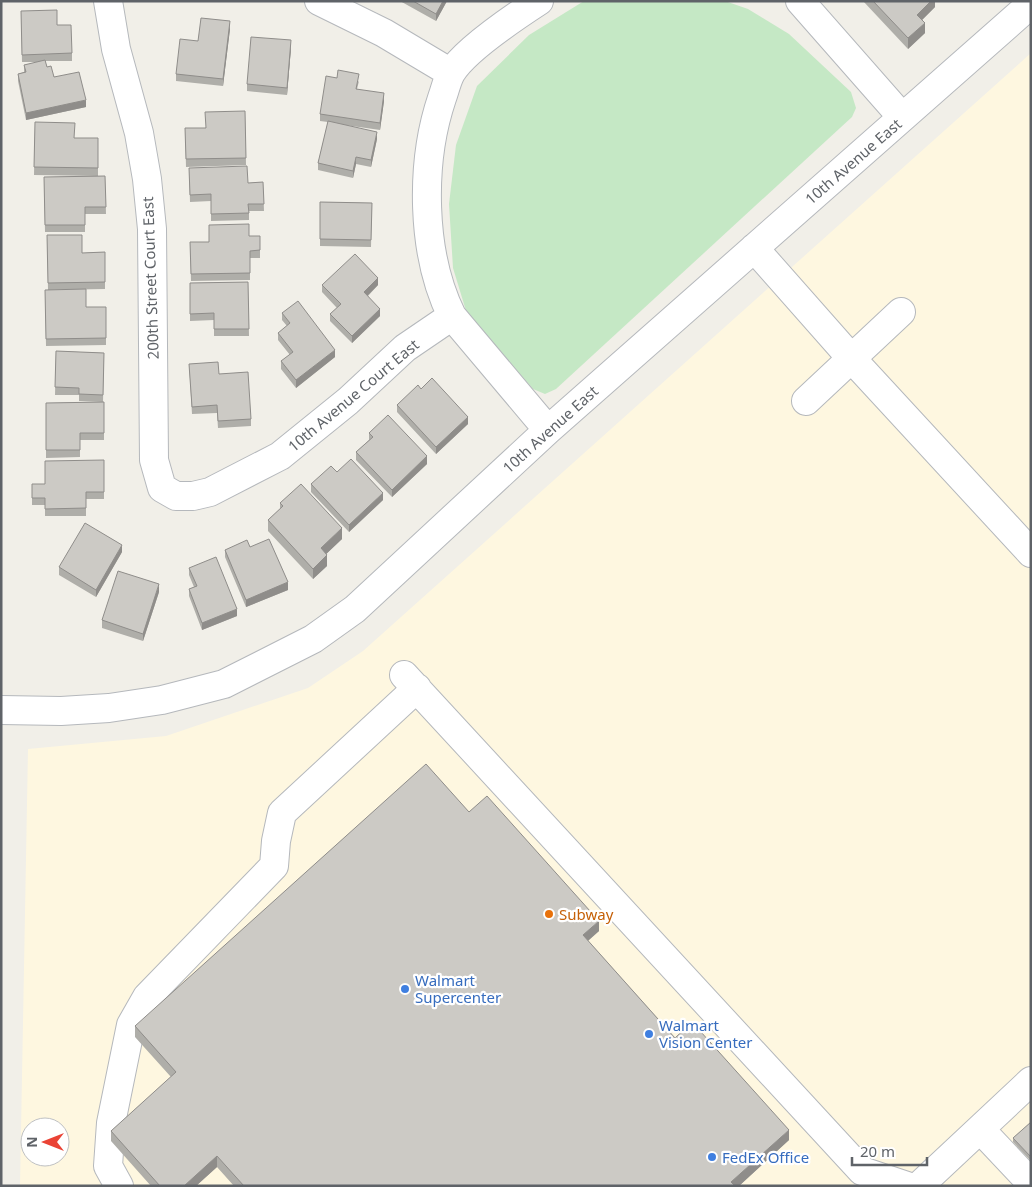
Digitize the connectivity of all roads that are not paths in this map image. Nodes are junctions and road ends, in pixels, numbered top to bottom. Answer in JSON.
{"nodes":[{"id":1,"x":108,"y":1,"type":"edge"},
{"id":2,"x":539,"y":1,"type":"edge"},
{"id":3,"x":800,"y":1,"type":"edge"},
{"id":4,"x":327,"y":2,"type":"edge"},
{"id":5,"x":1031,"y":4,"type":"edge"},
{"id":6,"x":451,"y":73,"type":"junction"},
{"id":7,"x":902,"y":117,"type":"junction"},
{"id":8,"x":754,"y":248,"type":"junction"},
{"id":9,"x":901,"y":312,"type":"dead end"},
{"id":10,"x":452,"y":316,"type":"junction"},
{"id":11,"x":852,"y":359,"type":"junction"},
{"id":12,"x":806,"y":402,"type":"dead end"},
{"id":13,"x":548,"y":430,"type":"junction"},
{"id":14,"x":170,"y":494,"type":"joint"},
{"id":15,"x":1030,"y":550,"type":"edge"},
{"id":16,"x":1,"y":710,"type":"edge"},
{"id":17,"x":1031,"y":1082,"type":"edge"},
{"id":18,"x":980,"y":1129,"type":"junction"},
{"id":19,"x":1031,"y":1183,"type":"edge"},
{"id":20,"x":119,"y":1186,"type":"edge"},
{"id":21,"x":907,"y":1186,"type":"edge"},
{"id":22,"x":919,"y":1186,"type":"edge"}],
"edges":[{"from":1,"to":14,"type":"street","name":"200th Street Court East"},
{"from":2,"to":6,"type":"street"},
{"from":3,"to":7,"type":"street"},
{"from":4,"to":6,"type":"street"},
{"from":5,"to":7,"type":"street","name":"10th Avenue East"},
{"from":6,"to":10,"type":"street"},
{"from":7,"to":8,"type":"street","name":"10th Avenue East"},
{"from":8,"to":11,"type":"street"},
{"from":8,"to":13,"type":"street","name":"10th Avenue East"},
{"from":9,"to":11,"type":"street"},
{"from":10,"to":13,"type":"street"},
{"from":10,"to":14,"type":"street","name":"10th Avenue Court East"},
{"from":11,"to":12,"type":"street"},
{"from":11,"to":15,"type":"street"},
{"from":13,"to":16,"type":"street","name":"10th Avenue East"},
{"from":17,"to":18,"type":"street"},
{"from":18,"to":19,"type":"street"},
{"from":18,"to":22,"type":"street"},
{"from":20,"to":21,"type":"street"}]}
